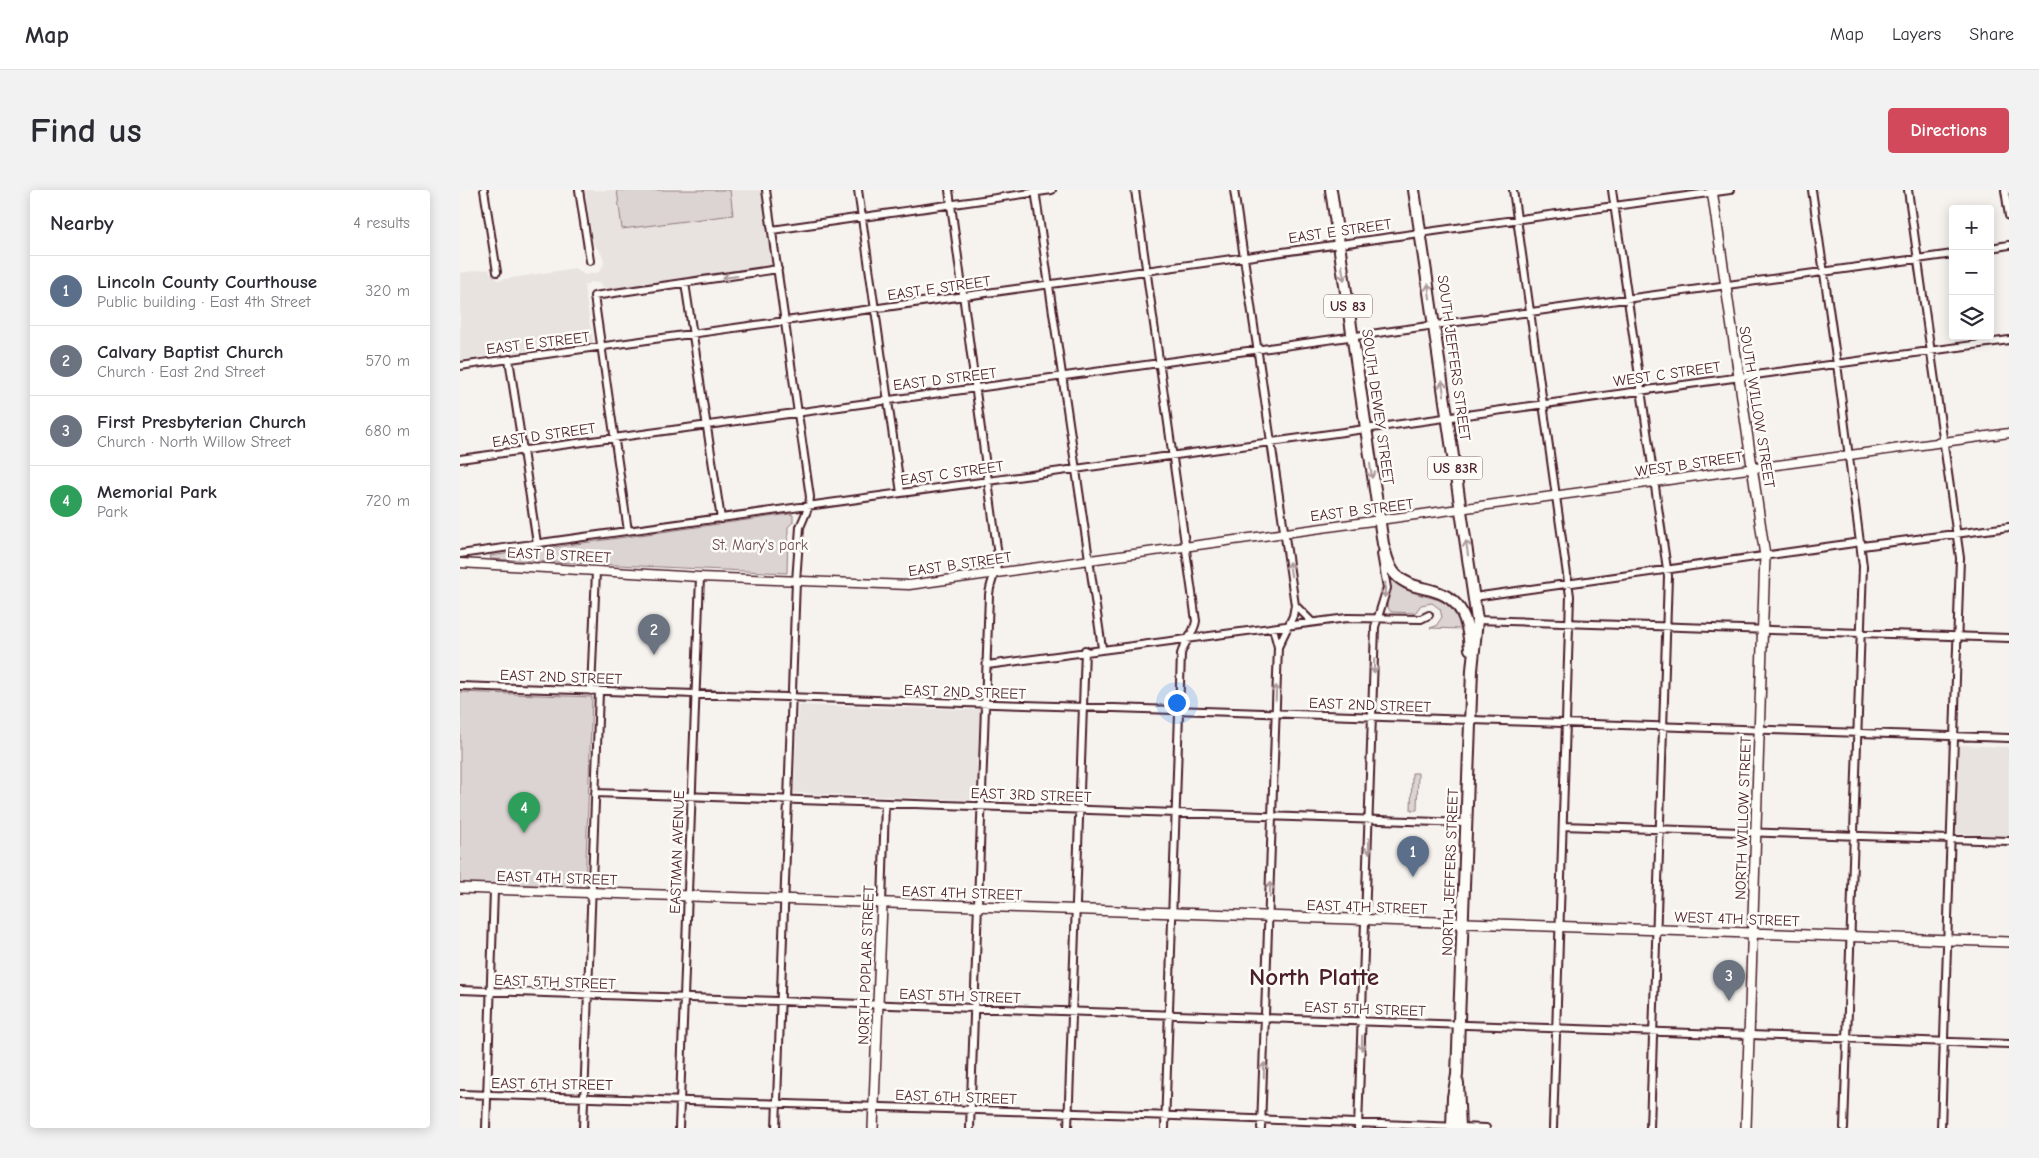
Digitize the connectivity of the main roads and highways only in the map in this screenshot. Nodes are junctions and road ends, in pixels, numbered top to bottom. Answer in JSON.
{"nodes":[{"id":1,"x":1331,"y":190,"type":"edge"},
{"id":2,"x":1414,"y":190,"type":"edge"},
{"id":3,"x":1712,"y":191,"type":"edge"},
{"id":4,"x":1389,"y":564,"type":"joint"},
{"id":5,"x":1477,"y":620,"type":"joint"},
{"id":6,"x":1764,"y":630,"type":"joint"},
{"id":7,"x":1472,"y":670,"type":"junction"},
{"id":8,"x":460,"y":888,"type":"edge"},
{"id":9,"x":882,"y":904,"type":"junction"},
{"id":10,"x":1463,"y":924,"type":"junction"},
{"id":11,"x":1753,"y":933,"type":"junction"},
{"id":12,"x":2009,"y":942,"type":"edge"},
{"id":13,"x":873,"y":1124,"type":"edge"},
{"id":14,"x":1456,"y":1128,"type":"edge"},
{"id":15,"x":1746,"y":1128,"type":"edge"}],
"edges":[{"from":1,"to":4,"type":"highway","name":"SOUTH DEWEY STREET","number":"US 83","one_way":true},
{"from":5,"to":2,"type":"highway","name":"SOUTH JEFFERS STREET","number":"US 83R","one_way":true},
{"from":3,"to":6,"type":"main road","name":"SOUTH WILLOW STREET"},
{"from":4,"to":7,"type":"highway","name":"NORTH JEFFERS STREET","number":"US 83"},
{"from":5,"to":7,"type":"highway","name":"NORTH JEFFERS STREET","number":"US 83R"},
{"from":6,"to":11,"type":"main road","name":"NORTH WILLOW STREET"},
{"from":7,"to":10,"type":"highway","name":"NORTH JEFFERS STREET","number":"US 83"},
{"from":8,"to":9,"type":"main road","name":"EAST 4TH STREET"},
{"from":9,"to":10,"type":"main road","name":"EAST 4TH STREET"},
{"from":9,"to":13,"type":"main road","name":"NORTH POPLAR STREET"},
{"from":10,"to":11,"type":"main road","name":"WEST 4TH STREET"},
{"from":10,"to":14,"type":"highway","name":"NORTH JEFFERS STREET","number":"US 83"},
{"from":11,"to":12,"type":"main road","name":"WEST 4TH STREET"},
{"from":11,"to":15,"type":"main road","name":"NORTH WILLOW STREET"}]}
